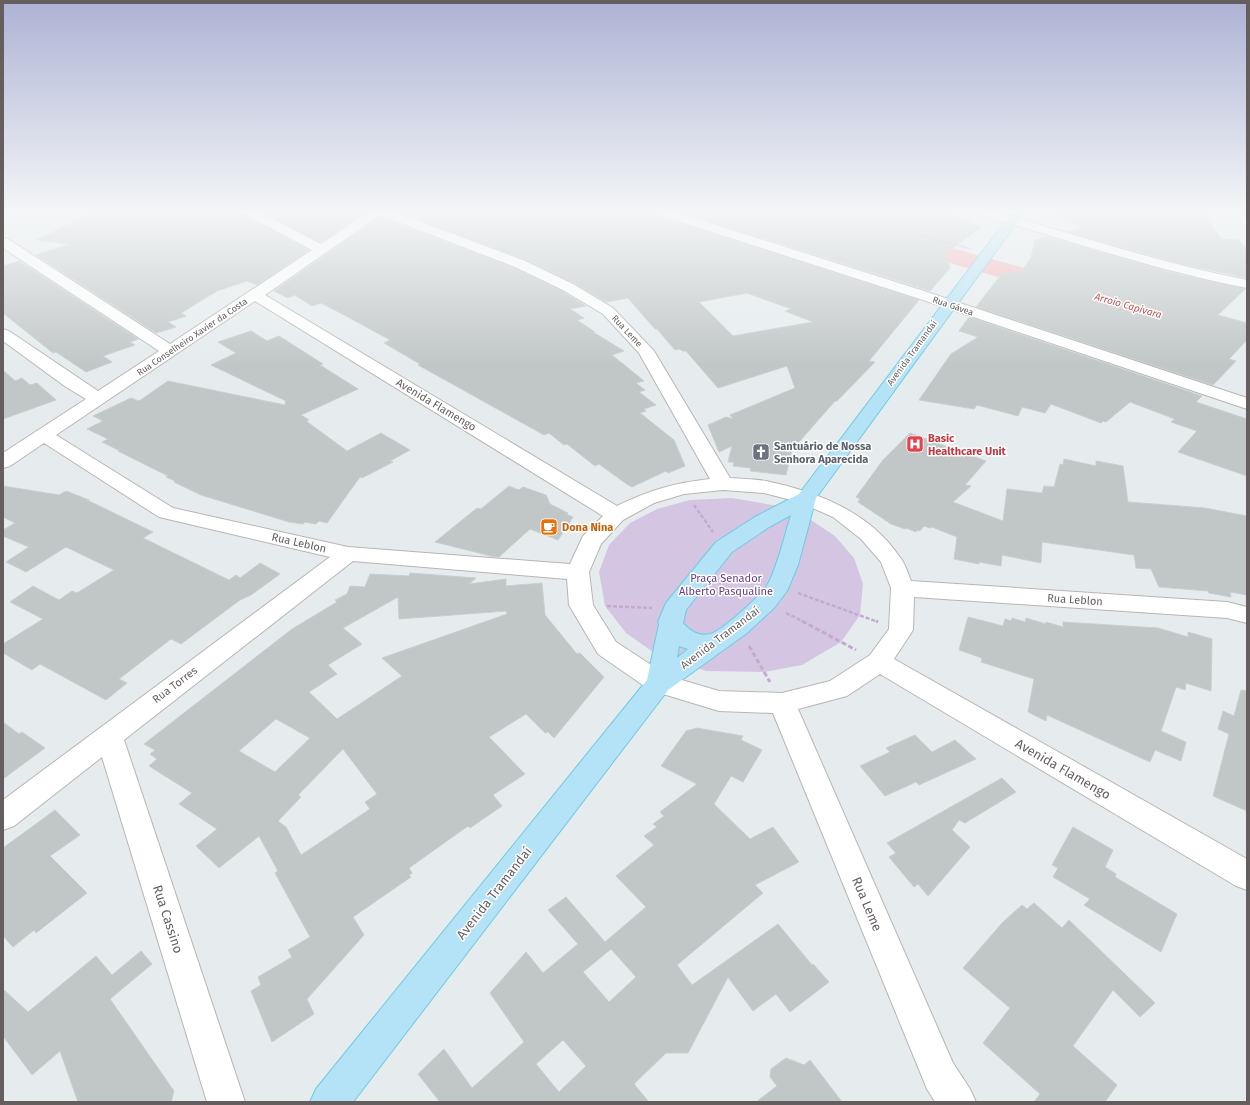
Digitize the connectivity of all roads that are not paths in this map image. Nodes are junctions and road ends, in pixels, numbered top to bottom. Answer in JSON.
{"nodes":[{"id":1,"x":33,"y":262,"type":"edge"},
{"id":2,"x":302,"y":262,"type":"edge"},
{"id":3,"x":514,"y":262,"type":"edge"},
{"id":4,"x":819,"y":262,"type":"edge"},
{"id":5,"x":981,"y":262,"type":"edge"},
{"id":6,"x":1150,"y":262,"type":"edge"},
{"id":7,"x":1247,"y":284,"type":"edge"},
{"id":8,"x":255,"y":295,"type":"junction"},
{"id":9,"x":949,"y":304,"type":"junction"},
{"id":10,"x":3,"y":334,"type":"edge"},
{"id":11,"x":170,"y":351,"type":"junction"},
{"id":12,"x":98,"y":399,"type":"junction"},
{"id":13,"x":1247,"y":404,"type":"edge"},
{"id":14,"x":43,"y":436,"type":"junction"},
{"id":15,"x":3,"y":462,"type":"edge"},
{"id":16,"x":723,"y":484,"type":"junction"},
{"id":17,"x":806,"y":498,"type":"junction"},
{"id":18,"x":616,"y":515,"type":"junction"},
{"id":19,"x":762,"y":522,"type":"junction"},
{"id":20,"x":794,"y":538,"type":"junction"},
{"id":21,"x":348,"y":554,"type":"junction"},
{"id":22,"x":578,"y":572,"type":"junction"},
{"id":23,"x":903,"y":588,"type":"junction"},
{"id":24,"x":1247,"y":615,"type":"edge"},
{"id":25,"x":672,"y":616,"type":"junction"},
{"id":26,"x":717,"y":642,"type":"junction"},
{"id":27,"x":879,"y":662,"type":"junction"},
{"id":28,"x":659,"y":683,"type":"junction"},
{"id":29,"x":782,"y":703,"type":"junction"},
{"id":30,"x":109,"y":735,"type":"junction"},
{"id":31,"x":3,"y":817,"type":"edge"},
{"id":32,"x":1247,"y":876,"type":"edge"},
{"id":33,"x":226,"y":1102,"type":"edge"},
{"id":34,"x":329,"y":1102,"type":"edge"},
{"id":35,"x":957,"y":1102,"type":"edge"}],
"edges":[{"from":1,"to":11,"type":"street"},
{"from":2,"to":8,"type":"street","name":"Rua Conselheiro Xavier da Costa"},
{"from":3,"to":16,"type":"street","name":"Rua Leme"},
{"from":4,"to":9,"type":"street","name":"Rua Gávea"},
{"from":5,"to":9,"type":"main road","name":"Avenida Tramandaí"},
{"from":6,"to":7,"type":"street"},
{"from":8,"to":11,"type":"street","name":"Rua Conselheiro Xavier da Costa"},
{"from":8,"to":18,"type":"street","name":"Avenida Flamengo"},
{"from":9,"to":13,"type":"street","name":"Rua Gávea"},
{"from":9,"to":17,"type":"main road","name":"Avenida Tramandaí"},
{"from":10,"to":12,"type":"street"},
{"from":11,"to":12,"type":"street","name":"Rua Conselheiro Xavier da Costa"},
{"from":12,"to":14,"type":"street","name":"Rua Conselheiro Xavier da Costa"},
{"from":14,"to":15,"type":"street","name":"Rua Conselheiro Xavier da Costa"},
{"from":14,"to":21,"type":"street","name":"Rua Leblon"},
{"from":16,"to":17,"type":"street"},
{"from":16,"to":18,"type":"street"},
{"from":17,"to":19,"type":"main road","name":"Avenida Tramandaí"},
{"from":17,"to":20,"type":"main road","name":"Avenida Tramandaí"},
{"from":17,"to":23,"type":"street"},
{"from":18,"to":22,"type":"street"},
{"from":19,"to":20,"type":"main road"},
{"from":19,"to":25,"type":"main road","name":"Avenida Tramandaí"},
{"from":20,"to":26,"type":"main road","name":"Avenida Tramandaí"},
{"from":21,"to":22,"type":"street","name":"Rua Leblon"},
{"from":21,"to":30,"type":"street","name":"Rua Torres"},
{"from":22,"to":28,"type":"street"},
{"from":23,"to":24,"type":"street","name":"Rua Leblon"},
{"from":23,"to":27,"type":"street"},
{"from":25,"to":26,"type":"main road"},
{"from":25,"to":28,"type":"main road","name":"Avenida Tramandaí"},
{"from":26,"to":28,"type":"main road","name":"Avenida Tramandaí"},
{"from":27,"to":29,"type":"street"},
{"from":27,"to":32,"type":"street","name":"Avenida Flamengo"},
{"from":28,"to":29,"type":"street"},
{"from":28,"to":34,"type":"main road","name":"Avenida Tramandaí"},
{"from":29,"to":35,"type":"street","name":"Rua Leme"},
{"from":30,"to":31,"type":"street","name":"Rua Torres"},
{"from":30,"to":33,"type":"street","name":"Rua Cassino"}]}
